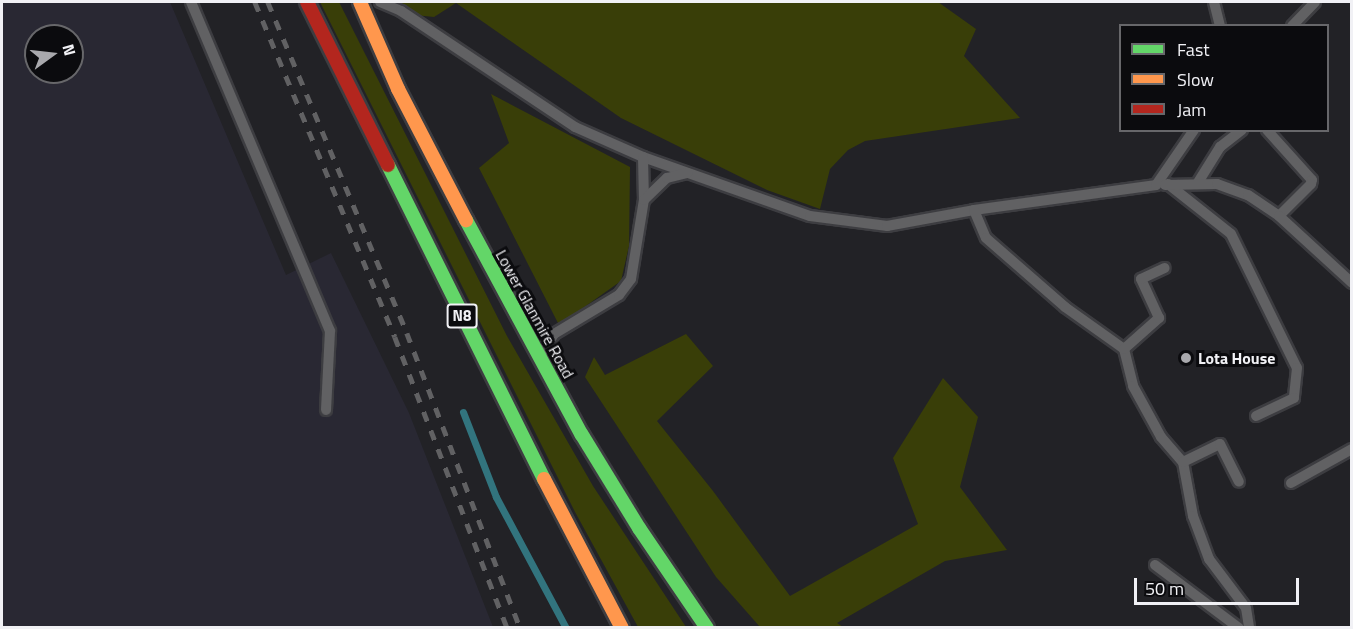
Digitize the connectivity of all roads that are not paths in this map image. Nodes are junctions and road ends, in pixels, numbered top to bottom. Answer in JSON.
{"nodes":[{"id":1,"x":191,"y":2,"type":"edge"},
{"id":2,"x":308,"y":2,"type":"edge"},
{"id":3,"x":360,"y":2,"type":"edge"},
{"id":4,"x":380,"y":2,"type":"edge"},
{"id":5,"x":1214,"y":2,"type":"edge"},
{"id":6,"x":1315,"y":2,"type":"edge"},
{"id":7,"x":1220,"y":24,"type":"edge"},
{"id":8,"x":1294,"y":24,"type":"edge"},
{"id":9,"x":1193,"y":132,"type":"edge"},
{"id":10,"x":1239,"y":132,"type":"edge"},
{"id":11,"x":1269,"y":132,"type":"edge"},
{"id":12,"x":643,"y":157,"type":"junction"},
{"id":13,"x":687,"y":173,"type":"junction"},
{"id":14,"x":1168,"y":184,"type":"junction"},
{"id":15,"x":1197,"y":184,"type":"junction"},
{"id":16,"x":1156,"y":185,"type":"junction"},
{"id":17,"x":644,"y":201,"type":"junction"},
{"id":18,"x":974,"y":210,"type":"junction"},
{"id":19,"x":1279,"y":216,"type":"junction"},
{"id":20,"x":1165,"y":268,"type":"dead end"},
{"id":21,"x":1352,"y":283,"type":"edge"},
{"id":22,"x":1124,"y":350,"type":"junction"},
{"id":23,"x":540,"y":356,"type":"junction"},
{"id":24,"x":326,"y":410,"type":"dead end"},
{"id":25,"x":1256,"y":416,"type":"dead end"},
{"id":26,"x":1352,"y":449,"type":"edge"},
{"id":27,"x":1183,"y":462,"type":"junction"},
{"id":28,"x":1239,"y":482,"type":"dead end"},
{"id":29,"x":1290,"y":483,"type":"dead end"},
{"id":30,"x":1155,"y":565,"type":"dead end"},
{"id":31,"x":622,"y":627,"type":"edge"},
{"id":32,"x":707,"y":627,"type":"edge"},
{"id":33,"x":1239,"y":627,"type":"edge"},
{"id":34,"x":1249,"y":627,"type":"edge"}],
"edges":[{"from":1,"to":24,"type":"lane"},
{"from":2,"to":31,"type":"highway","number":"N8"},
{"from":3,"to":23,"type":"highway","name":"Lower Glanmire Road"},
{"from":4,"to":12,"type":"lane"},
{"from":5,"to":7,"type":"lane"},
{"from":6,"to":8,"type":"lane"},
{"from":9,"to":16,"type":"lane"},
{"from":10,"to":15,"type":"lane"},
{"from":11,"to":19,"type":"lane"},
{"from":12,"to":13,"type":"lane"},
{"from":12,"to":17,"type":"lane"},
{"from":13,"to":17,"type":"lane"},
{"from":13,"to":18,"type":"lane"},
{"from":14,"to":15,"type":"lane"},
{"from":14,"to":16,"type":"lane"},
{"from":14,"to":25,"type":"lane"},
{"from":15,"to":19,"type":"lane"},
{"from":16,"to":18,"type":"lane"},
{"from":17,"to":23,"type":"lane"},
{"from":18,"to":22,"type":"lane"},
{"from":19,"to":21,"type":"lane"},
{"from":20,"to":22,"type":"lane"},
{"from":22,"to":27,"type":"lane"},
{"from":23,"to":32,"type":"highway","name":"Lower Glanmire Road"},
{"from":26,"to":29,"type":"lane"},
{"from":27,"to":28,"type":"lane"},
{"from":27,"to":34,"type":"lane"},
{"from":30,"to":33,"type":"lane"}]}
